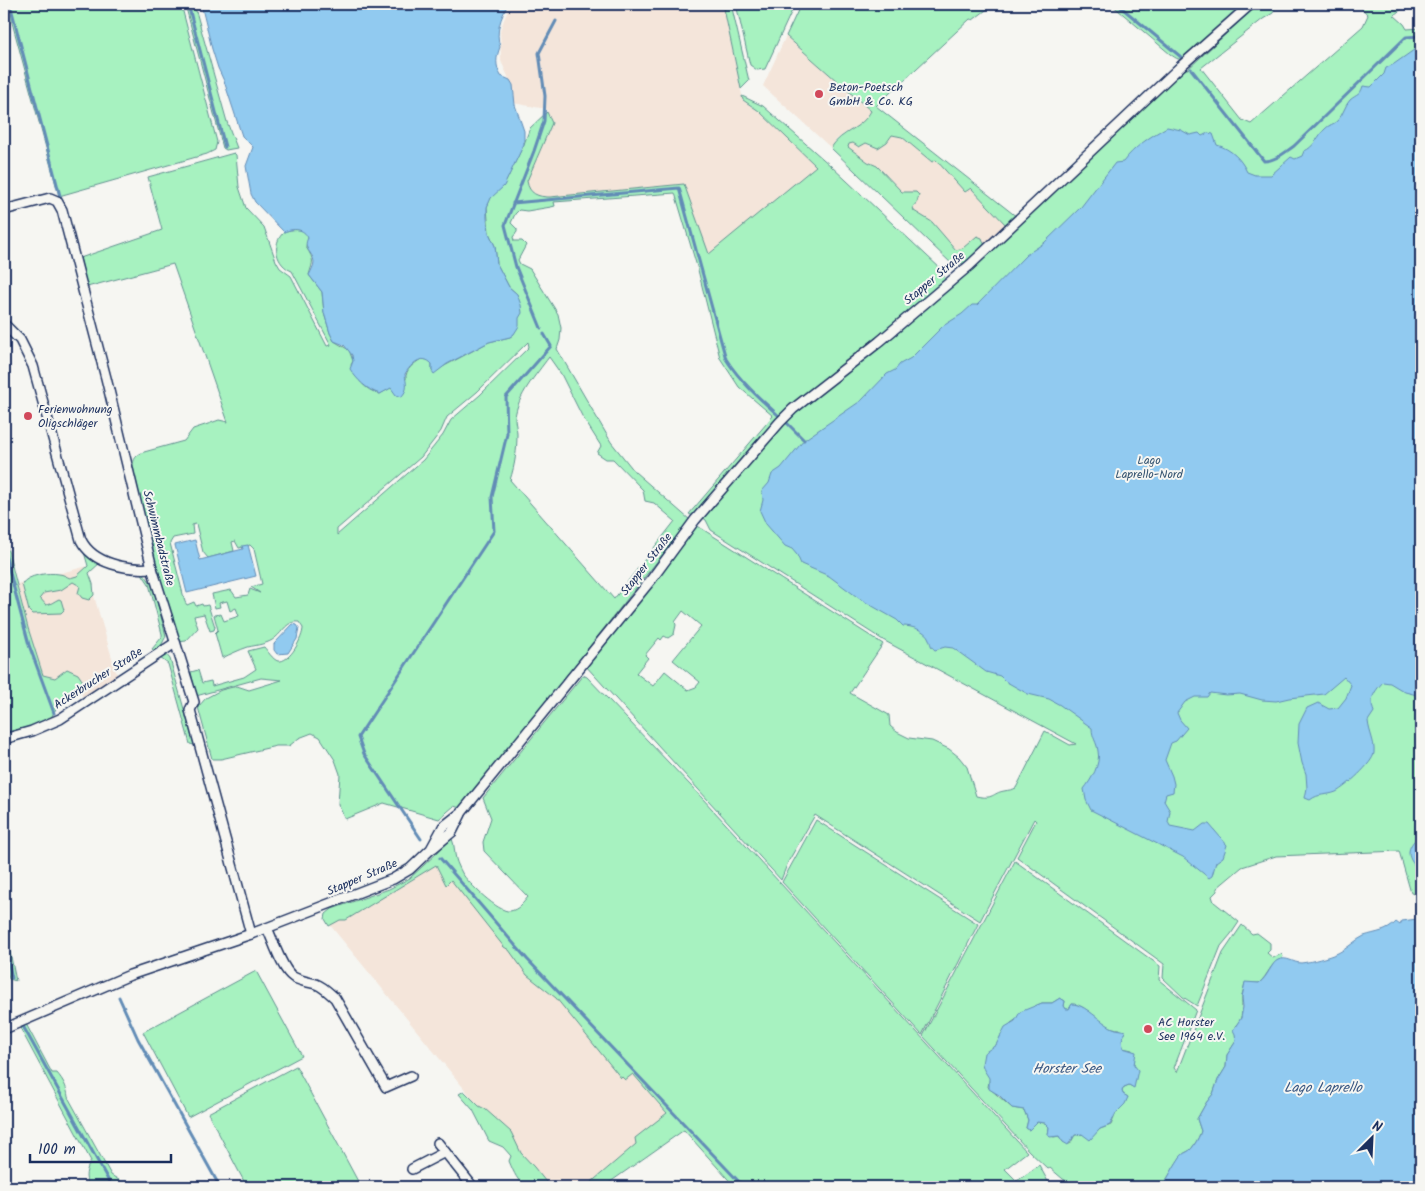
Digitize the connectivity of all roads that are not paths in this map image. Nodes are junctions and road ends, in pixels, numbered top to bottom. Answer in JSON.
{"nodes":[{"id":1,"x":1251,"y":4,"type":"edge"},
{"id":2,"x":4,"y":210,"type":"edge"},
{"id":3,"x":4,"y":324,"type":"edge"},
{"id":4,"x":152,"y":568,"type":"junction"},
{"id":5,"x":175,"y":643,"type":"junction"},
{"id":6,"x":4,"y":739,"type":"edge"},
{"id":7,"x":267,"y":928,"type":"junction"},
{"id":8,"x":251,"y":934,"type":"junction"},
{"id":9,"x":4,"y":1028,"type":"edge"},
{"id":10,"x":411,"y":1076,"type":"dead end"},
{"id":11,"x":438,"y":1143,"type":"dead end"},
{"id":12,"x":445,"y":1152,"type":"junction"},
{"id":13,"x":412,"y":1169,"type":"dead end"},
{"id":14,"x":473,"y":1187,"type":"edge"}],
"edges":[{"from":1,"to":7,"type":"street","name":"Stapper Straße"},
{"from":2,"to":4,"type":"street","name":"Schwimmbadstraße"},
{"from":3,"to":4,"type":"street"},
{"from":4,"to":5,"type":"street","name":"Schwimmbadstraße"},
{"from":5,"to":6,"type":"street","name":"Ackerbrucher Straße"},
{"from":5,"to":8,"type":"street","name":"Schwimmbadstraße"},
{"from":7,"to":8,"type":"street","name":"Stapper Straße"},
{"from":7,"to":10,"type":"street"},
{"from":8,"to":9,"type":"street","name":"Stapper Straße"},
{"from":11,"to":12,"type":"street"},
{"from":12,"to":13,"type":"street"},
{"from":12,"to":14,"type":"street"}]}
